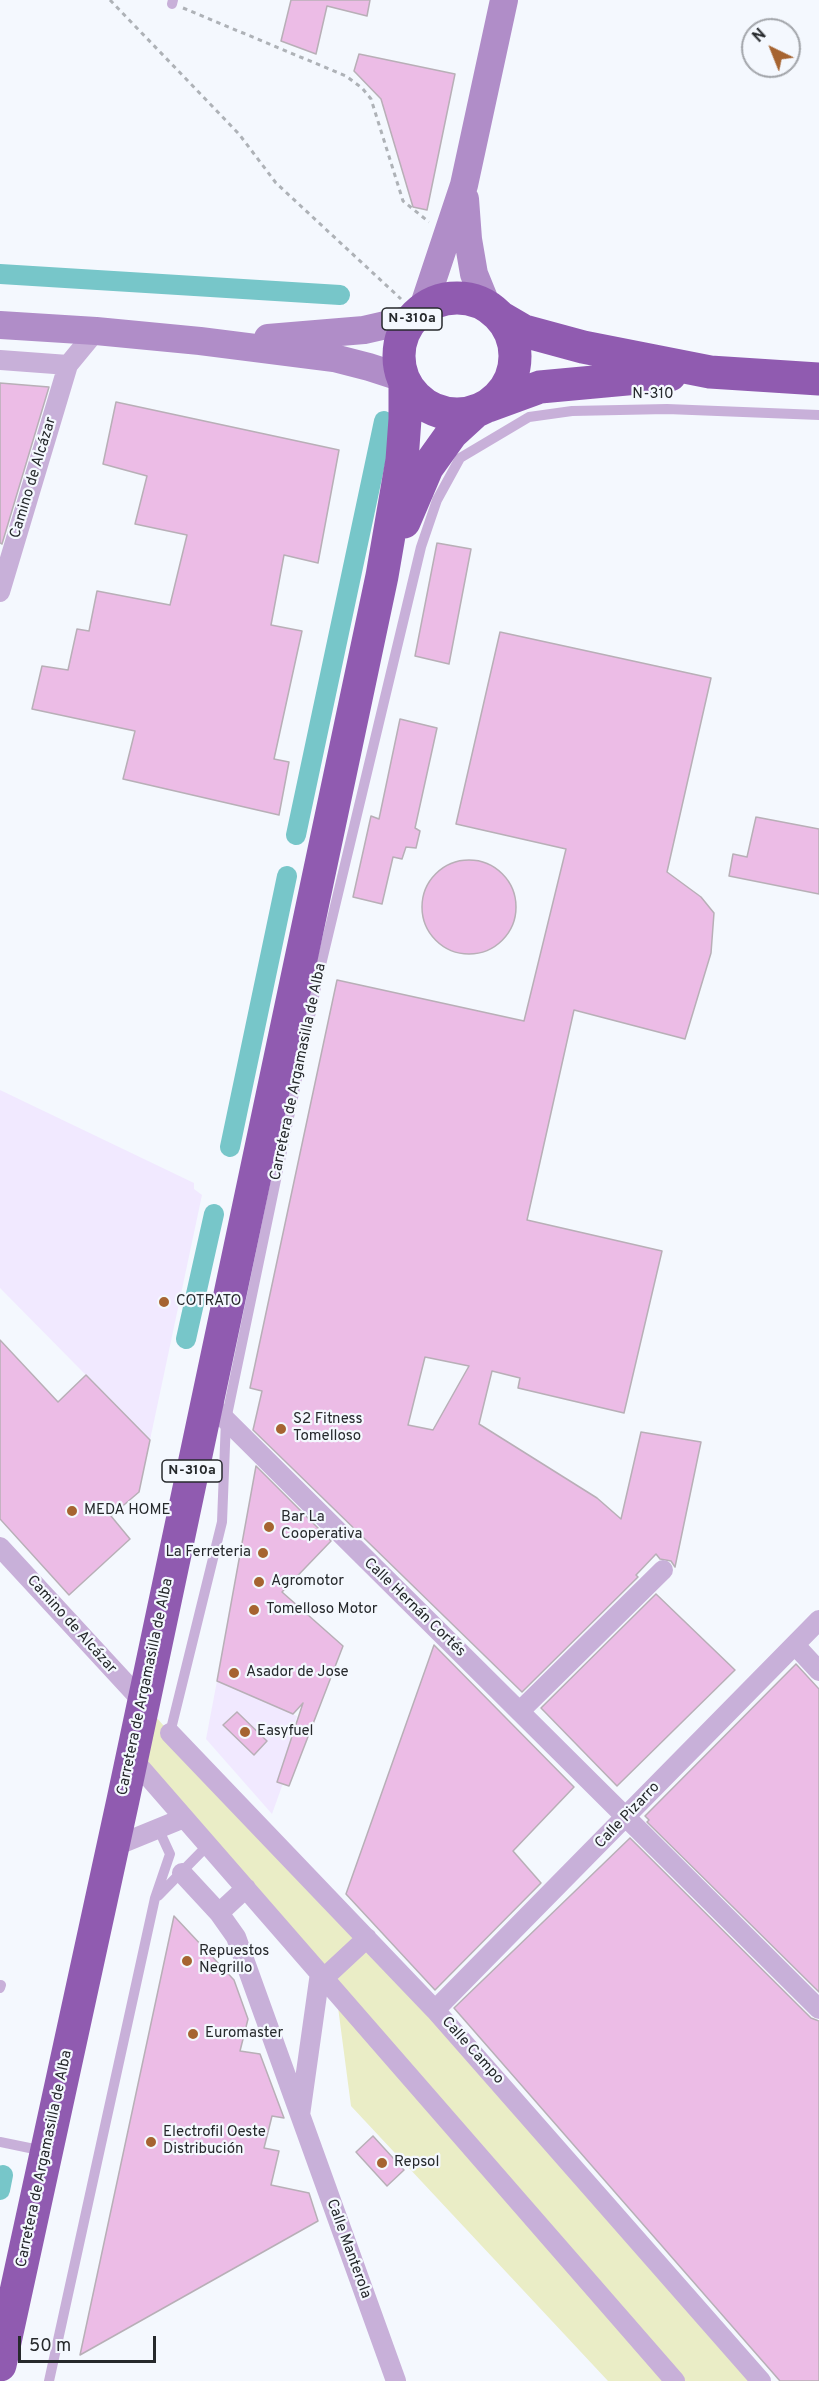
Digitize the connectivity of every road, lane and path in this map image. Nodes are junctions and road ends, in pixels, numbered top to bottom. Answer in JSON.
{"nodes":[{"id":1,"x":110,"y":0,"type":"edge"},
{"id":2,"x":504,"y":0,"type":"edge"},
{"id":3,"x":172,"y":2,"type":"edge"},
{"id":4,"x":464,"y":185,"type":"junction"},
{"id":5,"x":446,"y":237,"type":"junction"},
{"id":6,"x":494,"y":312,"type":"junction"},
{"id":7,"x":417,"y":314,"type":"junction"},
{"id":8,"x":0,"y":325,"type":"edge"},
{"id":9,"x":96,"y":331,"type":"junction"},
{"id":10,"x":200,"y":341,"type":"junction"},
{"id":11,"x":0,"y":360,"type":"edge"},
{"id":12,"x":68,"y":364,"type":"junction"},
{"id":13,"x":710,"y":372,"type":"junction"},
{"id":14,"x":404,"y":380,"type":"junction"},
{"id":15,"x":819,"y":380,"type":"edge"},
{"id":16,"x":819,"y":415,"type":"edge"},
{"id":17,"x":485,"y":418,"type":"junction"},
{"id":18,"x":382,"y":576,"type":"junction"},
{"id":19,"x":0,"y":592,"type":"edge"},
{"id":20,"x":216,"y":1411,"type":"junction"},
{"id":21,"x":0,"y":1547,"type":"edge"},
{"id":22,"x":663,"y":1570,"type":"dead end"},
{"id":23,"x":819,"y":1620,"type":"edge"},
{"id":24,"x":795,"y":1645,"type":"junction"},
{"id":25,"x":819,"y":1671,"type":"edge"},
{"id":26,"x":142,"y":1702,"type":"junction"},
{"id":27,"x":520,"y":1711,"type":"junction"},
{"id":28,"x":170,"y":1733,"type":"joint"},
{"id":29,"x":132,"y":1758,"type":"junction"},
{"id":30,"x":184,"y":1818,"type":"junction"},
{"id":31,"x":626,"y":1818,"type":"junction"},
{"id":32,"x":158,"y":1828,"type":"junction"},
{"id":33,"x":208,"y":1845,"type":"junction"},
{"id":34,"x":113,"y":1847,"type":"junction"},
{"id":35,"x":182,"y":1873,"type":"junction"},
{"id":36,"x":246,"y":1888,"type":"junction"},
{"id":37,"x":155,"y":1898,"type":"junction"},
{"id":38,"x":219,"y":1913,"type":"junction"},
{"id":39,"x":367,"y":1938,"type":"junction"},
{"id":40,"x":322,"y":1975,"type":"junction"},
{"id":41,"x":819,"y":2009,"type":"edge"},
{"id":42,"x":435,"y":2010,"type":"junction"},
{"id":43,"x":300,"y":2117,"type":"junction"},
{"id":44,"x":0,"y":2142,"type":"edge"},
{"id":45,"x":46,"y":2152,"type":"junction"},
{"id":46,"x":0,"y":2365,"type":"edge"},
{"id":47,"x":49,"y":2381,"type":"edge"},
{"id":48,"x":396,"y":2381,"type":"edge"},
{"id":49,"x":675,"y":2381,"type":"edge"},
{"id":50,"x":761,"y":2381,"type":"edge"}],
"edges":[{"from":1,"to":7,"type":"path"},
{"from":2,"to":4,"type":"main road"},
{"from":3,"to":5,"type":"path"},
{"from":4,"to":5,"type":"main road"},
{"from":4,"to":6,"type":"main road"},
{"from":5,"to":7,"type":"main road"},
{"from":6,"to":7,"type":"highway","number":"N-310a"},
{"from":6,"to":13,"type":"highway","number":"N-310a"},
{"from":6,"to":17,"type":"highway","number":"N-310a"},
{"from":7,"to":10,"type":"main road"},
{"from":7,"to":14,"type":"highway","number":"N-310a"},
{"from":8,"to":9,"type":"main road"},
{"from":9,"to":10,"type":"main road"},
{"from":9,"to":12,"type":"street"},
{"from":10,"to":14,"type":"main road"},
{"from":11,"to":12,"type":"street"},
{"from":12,"to":19,"type":"street","name":"Camino de Alcázar"},
{"from":13,"to":15,"type":"highway","number":"N-310a"},
{"from":13,"to":17,"type":"highway","number":"N-310a"},
{"from":14,"to":17,"type":"highway","number":"N-310a"},
{"from":14,"to":18,"type":"highway","number":"N-310a"},
{"from":16,"to":17,"type":"lane","name":"N-310"},
{"from":17,"to":18,"type":"highway","number":"N-310a"},
{"from":17,"to":20,"type":"lane","name":"Carretera de Argamasilla de Alba"},
{"from":18,"to":20,"type":"highway","name":"Carretera de Argamasilla de Alba","number":"N-310a"},
{"from":20,"to":26,"type":"highway","name":"Carretera de Argamasilla de Alba","number":"N-310a"},
{"from":20,"to":27,"type":"street","name":"Calle Hernán Cortés"},
{"from":20,"to":28,"type":"lane","name":"Carretera de Argamasilla de Alba"},
{"from":21,"to":26,"type":"street","name":"Camino de Alcázar"},
{"from":22,"to":27,"type":"street"},
{"from":23,"to":24,"type":"street","name":"Calle Pizarro"},
{"from":24,"to":25,"type":"street"},
{"from":24,"to":31,"type":"street","name":"Calle Pizarro"},
{"from":26,"to":29,"type":"highway","name":"Carretera de Argamasilla de Alba","number":"N-310a"},
{"from":27,"to":31,"type":"street","name":"Calle Hernán Cortés"},
{"from":28,"to":39,"type":"street","name":"Calle Campo"},
{"from":29,"to":30,"type":"street"},
{"from":29,"to":34,"type":"highway","name":"Carretera de Argamasilla de Alba","number":"N-310a"},
{"from":30,"to":32,"type":"street"},
{"from":30,"to":33,"type":"street"},
{"from":31,"to":41,"type":"street","name":"Calle Hernán Cortés"},
{"from":31,"to":42,"type":"street","name":"Calle Pizarro"},
{"from":32,"to":34,"type":"street"},
{"from":32,"to":37,"type":"lane"},
{"from":33,"to":35,"type":"lane"},
{"from":33,"to":36,"type":"street"},
{"from":34,"to":45,"type":"highway","name":"Carretera de Argamasilla de Alba","number":"N-310a"},
{"from":35,"to":37,"type":"lane"},
{"from":35,"to":38,"type":"street","name":"Calle Manterola"},
{"from":36,"to":38,"type":"street"},
{"from":36,"to":40,"type":"street"},
{"from":37,"to":47,"type":"lane"},
{"from":38,"to":43,"type":"street","name":"Calle Manterola"},
{"from":39,"to":40,"type":"street"},
{"from":39,"to":42,"type":"street","name":"Calle Campo"},
{"from":40,"to":43,"type":"street","name":"Calle Manterola"},
{"from":40,"to":49,"type":"street"},
{"from":42,"to":50,"type":"street","name":"Calle Campo"},
{"from":43,"to":48,"type":"street","name":"Calle Manterola"},
{"from":44,"to":45,"type":"lane"},
{"from":45,"to":46,"type":"highway","name":"Carretera de Argamasilla de Alba","number":"N-310a"}]}
